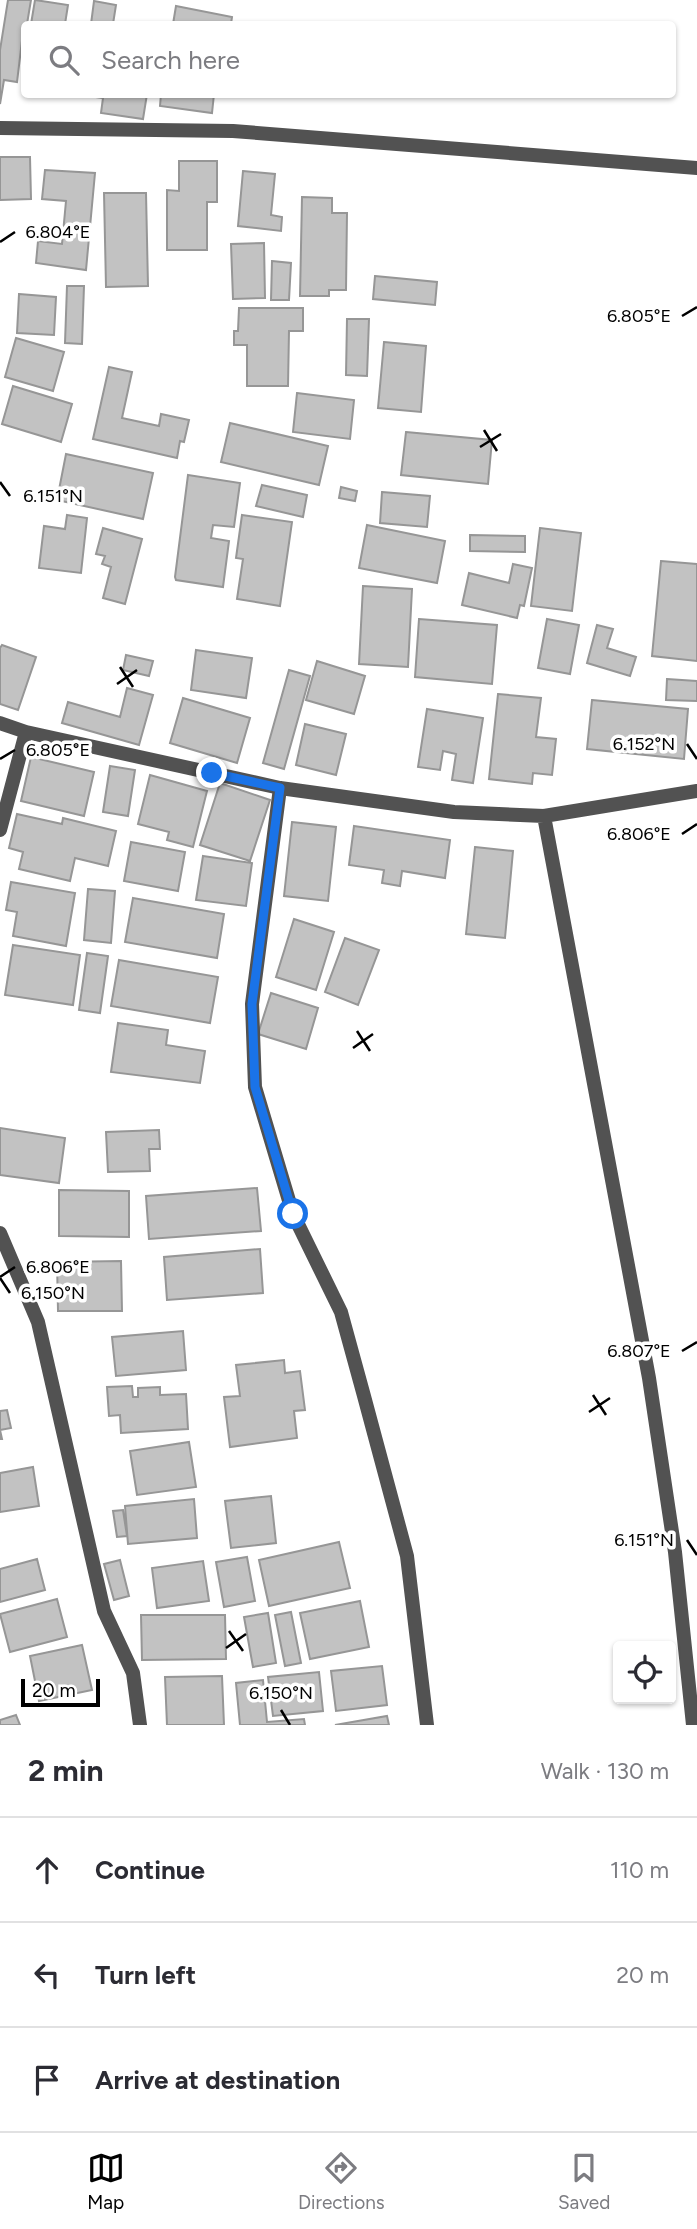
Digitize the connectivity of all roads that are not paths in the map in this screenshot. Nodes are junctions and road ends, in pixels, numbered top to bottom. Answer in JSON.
{"nodes":[{"id":1,"x":0,"y":128,"type":"edge"},
{"id":2,"x":697,"y":168,"type":"edge"},
{"id":3,"x":0,"y":723,"type":"edge"},
{"id":4,"x":26,"y":732,"type":"junction"},
{"id":5,"x":280,"y":788,"type":"junction"},
{"id":6,"x":697,"y":791,"type":"edge"},
{"id":7,"x":544,"y":817,"type":"junction"},
{"id":8,"x":0,"y":830,"type":"edge"},
{"id":9,"x":0,"y":1233,"type":"edge"},
{"id":10,"x":140,"y":1725,"type":"edge"},
{"id":11,"x":427,"y":1725,"type":"edge"},
{"id":12,"x":693,"y":1725,"type":"edge"}],
"edges":[{"from":1,"to":2,"type":"street"},
{"from":3,"to":4,"type":"street"},
{"from":4,"to":5,"type":"street"},
{"from":4,"to":8,"type":"street"},
{"from":5,"to":7,"type":"street"},
{"from":5,"to":11,"type":"street"},
{"from":6,"to":7,"type":"street"},
{"from":7,"to":12,"type":"street"},
{"from":9,"to":10,"type":"street"}]}
